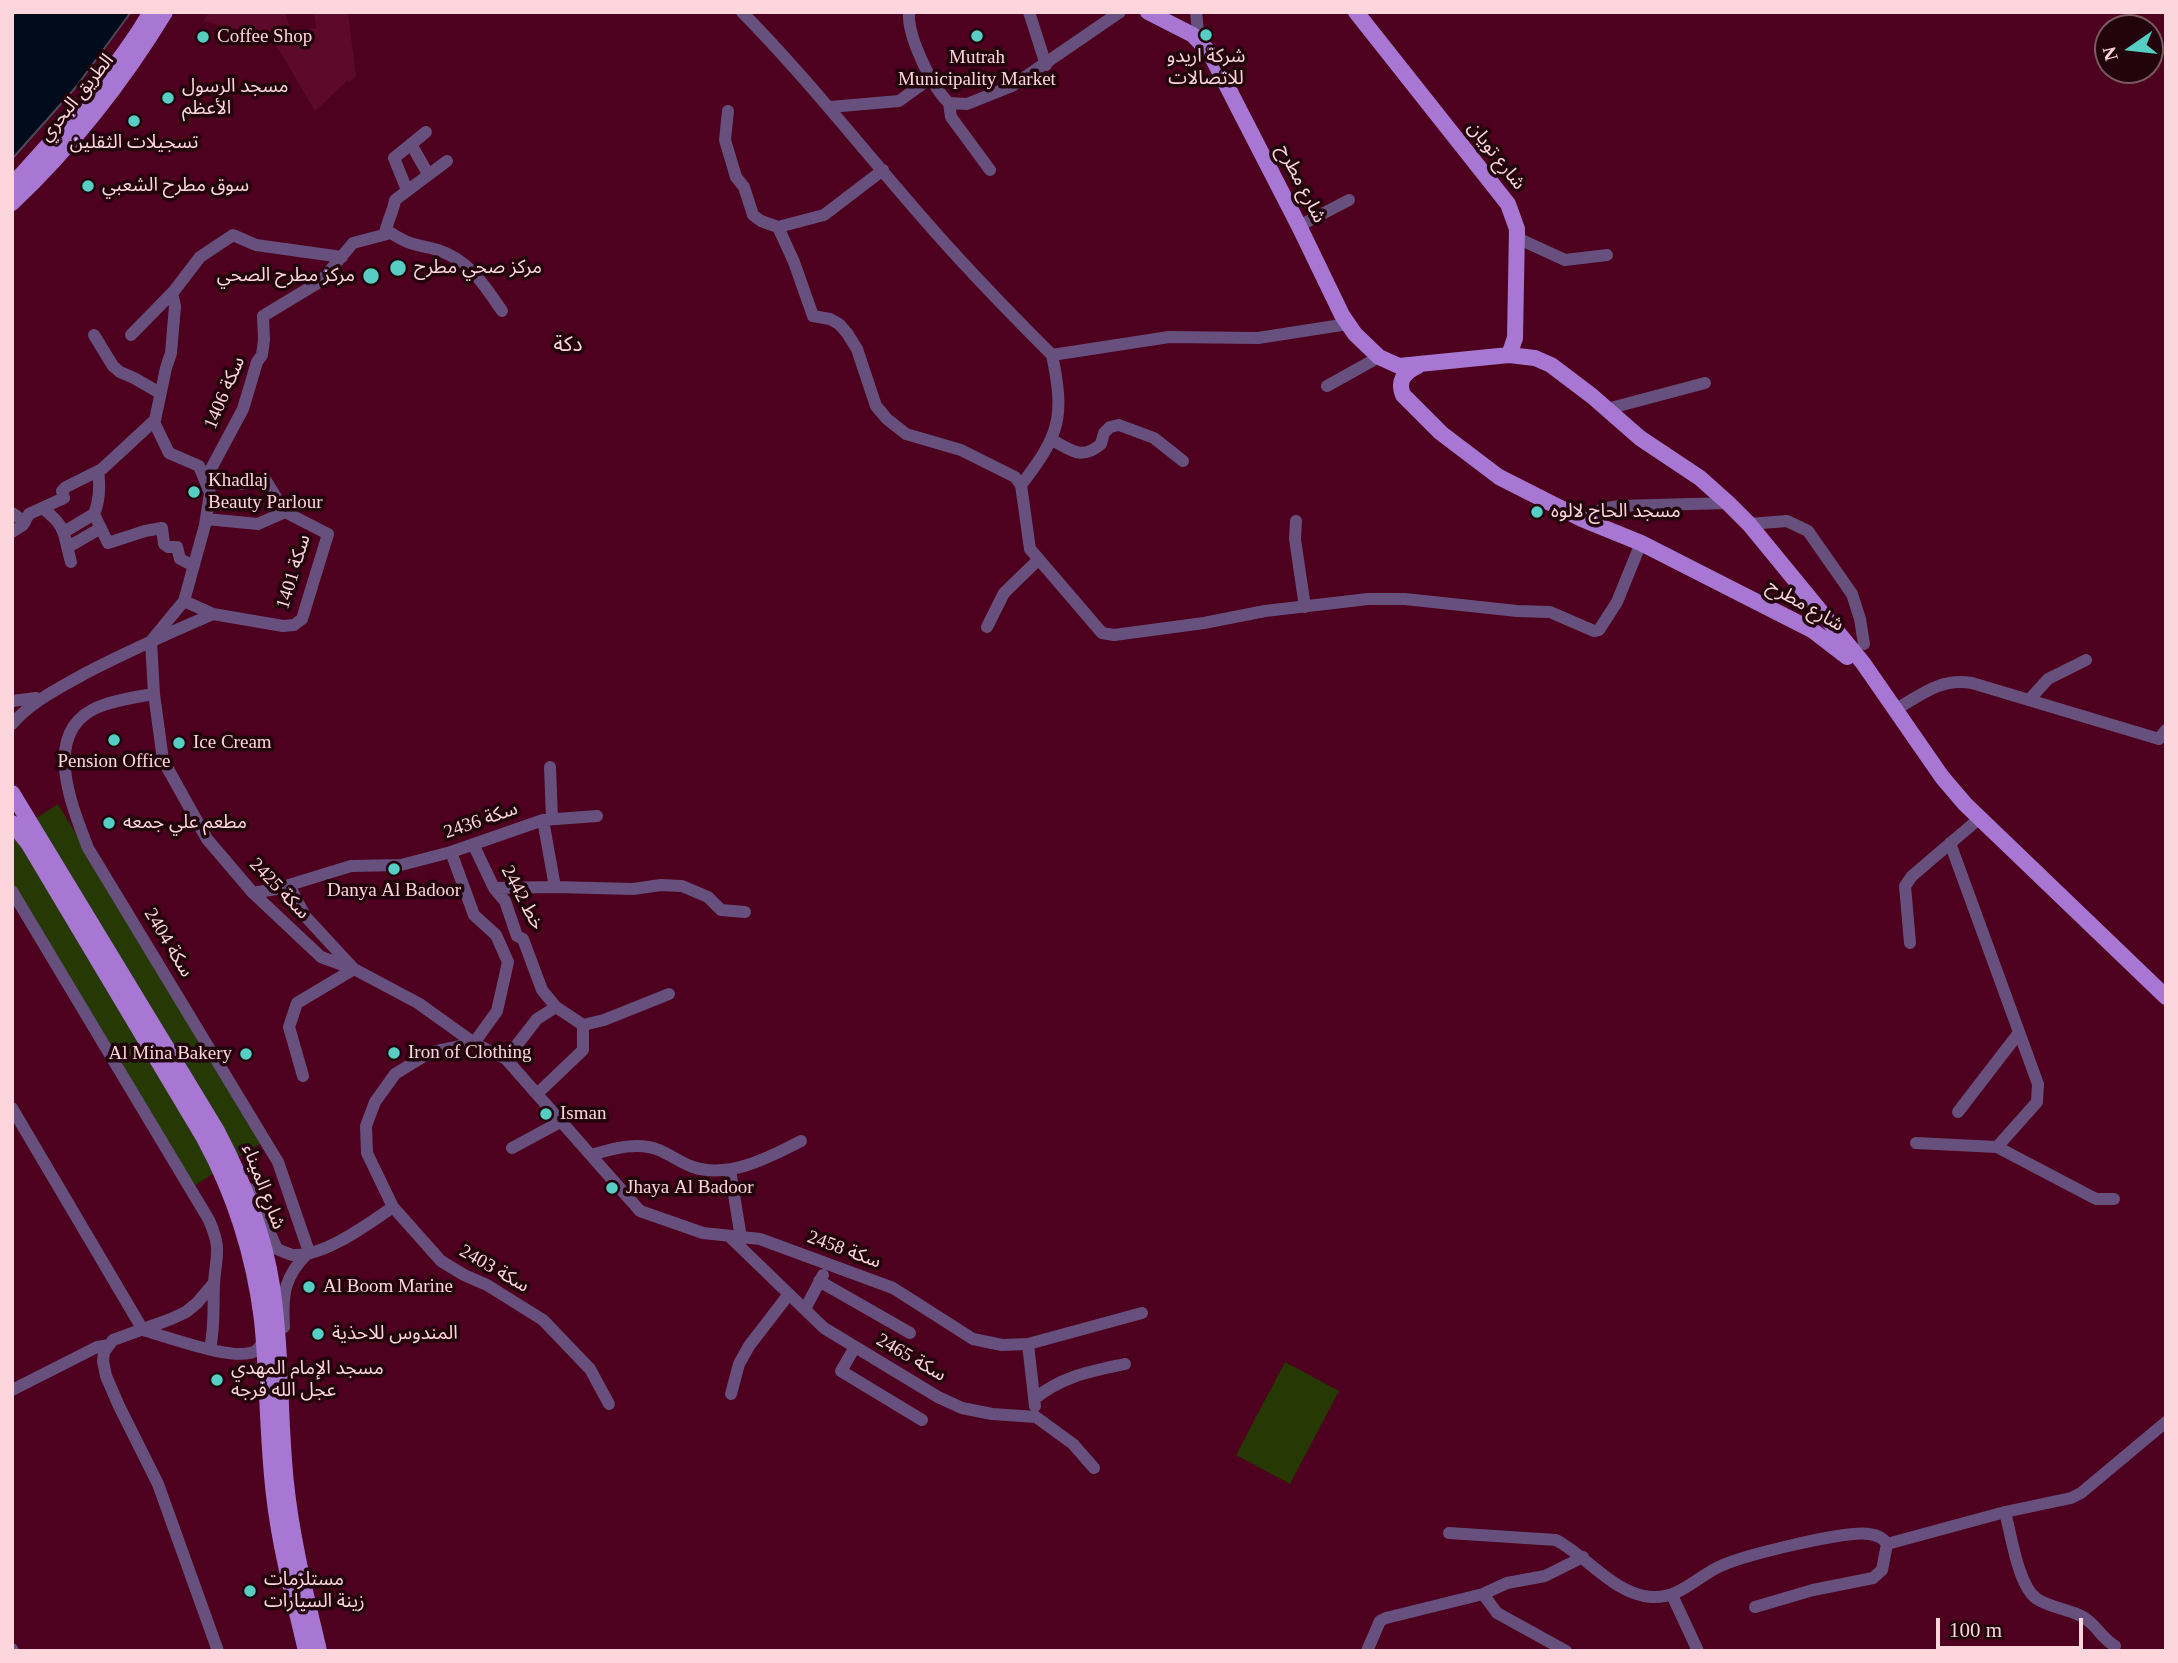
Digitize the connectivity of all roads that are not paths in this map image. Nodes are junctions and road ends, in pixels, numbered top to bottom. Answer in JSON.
{"nodes":[{"id":1,"x":151,"y":12,"type":"edge"},
{"id":2,"x":166,"y":12,"type":"edge"},
{"id":3,"x":742,"y":12,"type":"edge"},
{"id":4,"x":909,"y":12,"type":"edge"},
{"id":5,"x":1029,"y":12,"type":"edge"},
{"id":6,"x":1120,"y":12,"type":"edge"},
{"id":7,"x":1148,"y":12,"type":"edge"},
{"id":8,"x":1196,"y":12,"type":"edge"},
{"id":9,"x":1356,"y":12,"type":"edge"},
{"id":10,"x":1199,"y":40,"type":"junction"},
{"id":11,"x":1046,"y":65,"type":"junction"},
{"id":12,"x":932,"y":78,"type":"junction"},
{"id":13,"x":949,"y":103,"type":"junction"},
{"id":14,"x":830,"y":107,"type":"junction"},
{"id":15,"x":728,"y":111,"type":"dead end"},
{"id":16,"x":426,"y":132,"type":"dead end"},
{"id":17,"x":411,"y":144,"type":"junction"},
{"id":18,"x":447,"y":161,"type":"dead end"},
{"id":19,"x":884,"y":170,"type":"junction"},
{"id":20,"x":990,"y":170,"type":"dead end"},
{"id":21,"x":428,"y":174,"type":"junction"},
{"id":22,"x":12,"y":185,"type":"edge"},
{"id":23,"x":407,"y":190,"type":"junction"},
{"id":24,"x":1349,"y":200,"type":"dead end"},
{"id":25,"x":12,"y":203,"type":"edge"},
{"id":26,"x":1299,"y":226,"type":"junction"},
{"id":27,"x":778,"y":227,"type":"junction"},
{"id":28,"x":385,"y":234,"type":"junction"},
{"id":29,"x":1517,"y":238,"type":"junction"},
{"id":30,"x":1606,"y":255,"type":"dead end"},
{"id":31,"x":342,"y":257,"type":"junction"},
{"id":32,"x":172,"y":293,"type":"junction"},
{"id":33,"x":502,"y":311,"type":"dead end"},
{"id":34,"x":1348,"y":324,"type":"junction"},
{"id":35,"x":93,"y":335,"type":"dead end"},
{"id":36,"x":131,"y":335,"type":"dead end"},
{"id":37,"x":1052,"y":355,"type":"junction"},
{"id":38,"x":1509,"y":355,"type":"junction"},
{"id":39,"x":1378,"y":357,"type":"junction"},
{"id":40,"x":1418,"y":366,"type":"junction"},
{"id":41,"x":1705,"y":383,"type":"dead end"},
{"id":42,"x":1328,"y":386,"type":"dead end"},
{"id":43,"x":160,"y":393,"type":"junction"},
{"id":44,"x":1607,"y":409,"type":"junction"},
{"id":45,"x":243,"y":410,"type":"junction"},
{"id":46,"x":254,"y":420,"type":"dead end"},
{"id":47,"x":154,"y":422,"type":"junction"},
{"id":48,"x":1052,"y":440,"type":"junction"},
{"id":49,"x":1183,"y":461,"type":"dead end"},
{"id":50,"x":98,"y":471,"type":"junction"},
{"id":51,"x":205,"y":480,"type":"junction"},
{"id":52,"x":241,"y":484,"type":"dead end"},
{"id":53,"x":1021,"y":485,"type":"junction"},
{"id":54,"x":1728,"y":503,"type":"junction"},
{"id":55,"x":42,"y":508,"type":"junction"},
{"id":56,"x":285,"y":512,"type":"junction"},
{"id":57,"x":12,"y":513,"type":"edge"},
{"id":58,"x":94,"y":513,"type":"junction"},
{"id":59,"x":206,"y":519,"type":"junction"},
{"id":60,"x":1296,"y":521,"type":"dead end"},
{"id":61,"x":25,"y":522,"type":"junction"},
{"id":62,"x":1592,"y":523,"type":"junction"},
{"id":63,"x":1749,"y":524,"type":"junction"},
{"id":64,"x":101,"y":528,"type":"junction"},
{"id":65,"x":12,"y":532,"type":"edge"},
{"id":66,"x":64,"y":532,"type":"junction"},
{"id":67,"x":1642,"y":543,"type":"junction"},
{"id":68,"x":68,"y":547,"type":"junction"},
{"id":69,"x":1038,"y":560,"type":"junction"},
{"id":70,"x":71,"y":562,"type":"dead end"},
{"id":71,"x":194,"y":566,"type":"junction"},
{"id":72,"x":1802,"y":590,"type":"junction"},
{"id":73,"x":184,"y":601,"type":"junction"},
{"id":74,"x":1305,"y":607,"type":"junction"},
{"id":75,"x":213,"y":614,"type":"junction"},
{"id":76,"x":1784,"y":616,"type":"junction"},
{"id":77,"x":987,"y":627,"type":"dead end"},
{"id":78,"x":151,"y":641,"type":"junction"},
{"id":79,"x":1864,"y":653,"type":"junction"},
{"id":80,"x":2085,"y":660,"type":"dead end"},
{"id":81,"x":154,"y":694,"type":"junction"},
{"id":82,"x":43,"y":696,"type":"junction"},
{"id":83,"x":2029,"y":700,"type":"junction"},
{"id":84,"x":12,"y":701,"type":"edge"},
{"id":85,"x":1895,"y":710,"type":"junction"},
{"id":86,"x":12,"y":723,"type":"edge"},
{"id":87,"x":2164,"y":740,"type":"edge"},
{"id":88,"x":550,"y":767,"type":"dead end"},
{"id":89,"x":12,"y":793,"type":"edge"},
{"id":90,"x":597,"y":816,"type":"dead end"},
{"id":91,"x":547,"y":819,"type":"junction"},
{"id":92,"x":12,"y":823,"type":"edge"},
{"id":93,"x":1974,"y":823,"type":"junction"},
{"id":94,"x":473,"y":844,"type":"junction"},
{"id":95,"x":1950,"y":844,"type":"junction"},
{"id":96,"x":451,"y":852,"type":"junction"},
{"id":97,"x":289,"y":885,"type":"junction"},
{"id":98,"x":555,"y":887,"type":"junction"},
{"id":99,"x":494,"y":888,"type":"junction"},
{"id":100,"x":12,"y":891,"type":"edge"},
{"id":101,"x":253,"y":893,"type":"junction"},
{"id":102,"x":746,"y":912,"type":"dead end"},
{"id":103,"x":1910,"y":943,"type":"dead end"},
{"id":104,"x":354,"y":969,"type":"junction"},
{"id":105,"x":669,"y":994,"type":"dead end"},
{"id":106,"x":2166,"y":997,"type":"edge"},
{"id":107,"x":556,"y":1007,"type":"junction"},
{"id":108,"x":2166,"y":1007,"type":"edge"},
{"id":109,"x":583,"y":1026,"type":"junction"},
{"id":110,"x":2018,"y":1034,"type":"junction"},
{"id":111,"x":474,"y":1043,"type":"junction"},
{"id":112,"x":506,"y":1059,"type":"junction"},
{"id":113,"x":303,"y":1076,"type":"dead end"},
{"id":114,"x":538,"y":1093,"type":"junction"},
{"id":115,"x":12,"y":1108,"type":"edge"},
{"id":116,"x":1958,"y":1112,"type":"dead end"},
{"id":117,"x":562,"y":1121,"type":"junction"},
{"id":118,"x":801,"y":1141,"type":"dead end"},
{"id":119,"x":1916,"y":1143,"type":"dead end"},
{"id":120,"x":1997,"y":1147,"type":"junction"},
{"id":121,"x":512,"y":1148,"type":"dead end"},
{"id":122,"x":591,"y":1155,"type":"junction"},
{"id":123,"x":730,"y":1170,"type":"junction"},
{"id":124,"x":241,"y":1179,"type":"junction"},
{"id":125,"x":2114,"y":1199,"type":"dead end"},
{"id":126,"x":393,"y":1207,"type":"junction"},
{"id":127,"x":735,"y":1237,"type":"junction"},
{"id":128,"x":309,"y":1252,"type":"junction"},
{"id":129,"x":827,"y":1265,"type":"junction"},
{"id":130,"x":819,"y":1281,"type":"junction"},
{"id":131,"x":214,"y":1283,"type":"junction"},
{"id":132,"x":789,"y":1294,"type":"junction"},
{"id":133,"x":805,"y":1309,"type":"junction"},
{"id":134,"x":1142,"y":1313,"type":"dead end"},
{"id":135,"x":143,"y":1329,"type":"junction"},
{"id":136,"x":909,"y":1333,"type":"dead end"},
{"id":137,"x":264,"y":1340,"type":"junction"},
{"id":138,"x":1028,"y":1344,"type":"junction"},
{"id":139,"x":109,"y":1345,"type":"junction"},
{"id":140,"x":855,"y":1347,"type":"junction"},
{"id":141,"x":210,"y":1349,"type":"junction"},
{"id":142,"x":1125,"y":1364,"type":"dead end"},
{"id":143,"x":12,"y":1390,"type":"edge"},
{"id":144,"x":280,"y":1390,"type":"junction"},
{"id":145,"x":731,"y":1394,"type":"dead end"},
{"id":146,"x":1034,"y":1399,"type":"junction"},
{"id":147,"x":609,"y":1404,"type":"dead end"},
{"id":148,"x":1036,"y":1417,"type":"junction"},
{"id":149,"x":922,"y":1420,"type":"dead end"},
{"id":150,"x":2166,"y":1422,"type":"edge"},
{"id":151,"x":1094,"y":1468,"type":"dead end"},
{"id":152,"x":2005,"y":1512,"type":"junction"},
{"id":153,"x":1449,"y":1533,"type":"dead end"},
{"id":154,"x":1887,"y":1544,"type":"junction"},
{"id":155,"x":1583,"y":1557,"type":"junction"},
{"id":156,"x":1483,"y":1594,"type":"junction"},
{"id":157,"x":1672,"y":1595,"type":"junction"},
{"id":158,"x":1755,"y":1606,"type":"dead end"},
{"id":159,"x":2115,"y":1646,"type":"dead end"},
{"id":160,"x":218,"y":1651,"type":"edge"},
{"id":161,"x":306,"y":1651,"type":"edge"},
{"id":162,"x":319,"y":1651,"type":"edge"},
{"id":163,"x":1367,"y":1651,"type":"edge"},
{"id":164,"x":1566,"y":1651,"type":"edge"},
{"id":165,"x":1698,"y":1651,"type":"edge"}],
"edges":[{"from":1,"to":22,"type":"main road","name":"الطريق البحري"},
{"from":2,"to":25,"type":"main road","name":"الطريق البحري"},
{"from":3,"to":14,"type":"street"},
{"from":4,"to":12,"type":"street"},
{"from":5,"to":11,"type":"street"},
{"from":6,"to":11,"type":"street"},
{"from":7,"to":10,"type":"main road","name":"شارع مطرح"},
{"from":8,"to":10,"type":"street"},
{"from":9,"to":29,"type":"main road","name":"شارع تويان"},
{"from":10,"to":26,"type":"main road","name":"شارع مطرح"},
{"from":11,"to":13,"type":"street"},
{"from":12,"to":13,"type":"street"},
{"from":12,"to":14,"type":"street"},
{"from":13,"to":20,"type":"street"},
{"from":14,"to":19,"type":"street"},
{"from":15,"to":27,"type":"street"},
{"from":16,"to":17,"type":"street"},
{"from":17,"to":21,"type":"street"},
{"from":17,"to":23,"type":"street"},
{"from":18,"to":21,"type":"street"},
{"from":19,"to":27,"type":"street"},
{"from":19,"to":37,"type":"street"},
{"from":21,"to":23,"type":"street"},
{"from":23,"to":28,"type":"street"},
{"from":24,"to":26,"type":"street"},
{"from":26,"to":34,"type":"main road","name":"شارع مطرح"},
{"from":27,"to":53,"type":"street"},
{"from":28,"to":31,"type":"street"},
{"from":28,"to":33,"type":"street"},
{"from":29,"to":30,"type":"street"},
{"from":29,"to":38,"type":"main road","name":"شارع تويان"},
{"from":31,"to":32,"type":"street"},
{"from":31,"to":45,"type":"street","name":"1406 سكة"},
{"from":32,"to":36,"type":"street"},
{"from":32,"to":43,"type":"street"},
{"from":34,"to":37,"type":"street"},
{"from":34,"to":39,"type":"main road","name":"شارع مطرح"},
{"from":35,"to":43,"type":"street"},
{"from":37,"to":48,"type":"street"},
{"from":38,"to":40,"type":"main road","name":"شارع مطرح"},
{"from":38,"to":44,"type":"main road","name":"شارع مطرح"},
{"from":39,"to":40,"type":"main road","name":"شارع مطرح"},
{"from":39,"to":42,"type":"street"},
{"from":40,"to":62,"type":"main road","name":"شارع مطرح"},
{"from":41,"to":44,"type":"street"},
{"from":43,"to":47,"type":"street"},
{"from":44,"to":54,"type":"main road","name":"شارع مطرح"},
{"from":45,"to":46,"type":"street"},
{"from":45,"to":51,"type":"street","name":"1406 سكة"},
{"from":47,"to":50,"type":"street"},
{"from":47,"to":51,"type":"street"},
{"from":48,"to":49,"type":"street"},
{"from":48,"to":53,"type":"street"},
{"from":50,"to":55,"type":"street"},
{"from":50,"to":58,"type":"street"},
{"from":51,"to":59,"type":"street"},
{"from":52,"to":56,"type":"street"},
{"from":53,"to":69,"type":"street"},
{"from":54,"to":62,"type":"street"},
{"from":54,"to":63,"type":"main road","name":"شارع مطرح"},
{"from":55,"to":61,"type":"street"},
{"from":55,"to":66,"type":"street"},
{"from":56,"to":59,"type":"street"},
{"from":56,"to":75,"type":"street","name":"1401 سكة"},
{"from":57,"to":61,"type":"street"},
{"from":58,"to":64,"type":"street"},
{"from":58,"to":66,"type":"street"},
{"from":59,"to":71,"type":"street"},
{"from":60,"to":74,"type":"street"},
{"from":61,"to":65,"type":"street"},
{"from":62,"to":67,"type":"main road","name":"شارع مطرح"},
{"from":63,"to":72,"type":"main road","name":"شارع مطرح"},
{"from":63,"to":79,"type":"street"},
{"from":64,"to":68,"type":"street"},
{"from":64,"to":71,"type":"street"},
{"from":66,"to":68,"type":"street"},
{"from":67,"to":74,"type":"street"},
{"from":67,"to":76,"type":"main road","name":"شارع مطرح"},
{"from":68,"to":70,"type":"street"},
{"from":69,"to":74,"type":"street"},
{"from":69,"to":77,"type":"street"},
{"from":71,"to":73,"type":"street"},
{"from":72,"to":76,"type":"main road"},
{"from":72,"to":79,"type":"main road","name":"شارع مطرح"},
{"from":73,"to":75,"type":"street","name":"1401 سكة"},
{"from":73,"to":78,"type":"street"},
{"from":75,"to":78,"type":"street"},
{"from":76,"to":93,"type":"main road","name":"شارع مطرح"},
{"from":78,"to":81,"type":"street","name":"سكة 2425"},
{"from":78,"to":82,"type":"street"},
{"from":79,"to":85,"type":"main road","name":"شارع مطرح"},
{"from":80,"to":83,"type":"street"},
{"from":81,"to":101,"type":"street","name":"سكة 2425"},
{"from":81,"to":128,"type":"street","name":"سكة 2404"},
{"from":82,"to":84,"type":"street"},
{"from":82,"to":86,"type":"street"},
{"from":83,"to":85,"type":"street"},
{"from":83,"to":87,"type":"street"},
{"from":85,"to":106,"type":"main road","name":"شارع مطرح"},
{"from":88,"to":91,"type":"street"},
{"from":89,"to":124,"type":"main road","name":"شارع الميناء"},
{"from":90,"to":91,"type":"street"},
{"from":91,"to":94,"type":"street","name":"سكة 2436"},
{"from":91,"to":98,"type":"street","name":"سكة 2436"},
{"from":92,"to":137,"type":"main road","name":"شارع الميناء"},
{"from":93,"to":95,"type":"street"},
{"from":93,"to":108,"type":"main road","name":"شارع مطرح"},
{"from":94,"to":96,"type":"street","name":"سكة 2436"},
{"from":94,"to":99,"type":"street","name":"2442 خط"},
{"from":95,"to":103,"type":"street"},
{"from":95,"to":110,"type":"street"},
{"from":96,"to":97,"type":"street","name":"سكة 2436"},
{"from":96,"to":111,"type":"street"},
{"from":97,"to":101,"type":"street","name":"سكة 2436"},
{"from":97,"to":104,"type":"street"},
{"from":98,"to":99,"type":"street"},
{"from":98,"to":102,"type":"street"},
{"from":99,"to":107,"type":"street","name":"2442 خط"},
{"from":100,"to":131,"type":"street"},
{"from":101,"to":104,"type":"street","name":"سكة 2425"},
{"from":104,"to":111,"type":"street","name":"سكة 2425"},
{"from":104,"to":113,"type":"street"},
{"from":105,"to":109,"type":"street"},
{"from":107,"to":109,"type":"street"},
{"from":107,"to":112,"type":"street"},
{"from":109,"to":114,"type":"street"},
{"from":110,"to":116,"type":"street"},
{"from":110,"to":120,"type":"street"},
{"from":111,"to":112,"type":"street","name":"سكة 2458"},
{"from":111,"to":126,"type":"street","name":"سكة 2403"},
{"from":112,"to":114,"type":"street","name":"سكة 2458"},
{"from":114,"to":117,"type":"street","name":"سكة 2458"},
{"from":115,"to":135,"type":"street"},
{"from":117,"to":121,"type":"street"},
{"from":117,"to":122,"type":"street","name":"سكة 2458"},
{"from":118,"to":123,"type":"street"},
{"from":119,"to":120,"type":"street"},
{"from":120,"to":125,"type":"street"},
{"from":122,"to":123,"type":"street"},
{"from":122,"to":127,"type":"street","name":"سكة 2458"},
{"from":123,"to":127,"type":"street"},
{"from":124,"to":128,"type":"street"},
{"from":124,"to":144,"type":"main road","name":"شارع الميناء"},
{"from":126,"to":128,"type":"street"},
{"from":126,"to":147,"type":"street","name":"سكة 2403"},
{"from":127,"to":129,"type":"street","name":"سكة 2458"},
{"from":127,"to":132,"type":"street","name":"سكة 2465"},
{"from":128,"to":144,"type":"street"},
{"from":129,"to":130,"type":"street"},
{"from":129,"to":138,"type":"street","name":"سكة 2458"},
{"from":130,"to":133,"type":"street"},
{"from":130,"to":136,"type":"street"},
{"from":131,"to":135,"type":"street"},
{"from":131,"to":141,"type":"street"},
{"from":132,"to":133,"type":"street","name":"سكة 2465"},
{"from":132,"to":145,"type":"street"},
{"from":133,"to":140,"type":"street","name":"سكة 2465"},
{"from":134,"to":138,"type":"street","name":"سكة 2458"},
{"from":135,"to":139,"type":"street"},
{"from":135,"to":141,"type":"street"},
{"from":137,"to":141,"type":"street"},
{"from":137,"to":161,"type":"main road","name":"شارع الميناء"},
{"from":138,"to":146,"type":"street"},
{"from":139,"to":143,"type":"street"},
{"from":139,"to":160,"type":"street"},
{"from":140,"to":148,"type":"street","name":"سكة 2465"},
{"from":140,"to":149,"type":"street"},
{"from":142,"to":146,"type":"street"},
{"from":144,"to":162,"type":"main road","name":"شارع الميناء"},
{"from":146,"to":148,"type":"street"},
{"from":148,"to":151,"type":"street"},
{"from":150,"to":152,"type":"street"},
{"from":152,"to":154,"type":"street"},
{"from":152,"to":159,"type":"street"},
{"from":153,"to":155,"type":"street"},
{"from":154,"to":157,"type":"street"},
{"from":154,"to":158,"type":"street"},
{"from":155,"to":156,"type":"street"},
{"from":155,"to":157,"type":"street"},
{"from":156,"to":163,"type":"street"},
{"from":156,"to":164,"type":"street"},
{"from":157,"to":165,"type":"street"}]}
